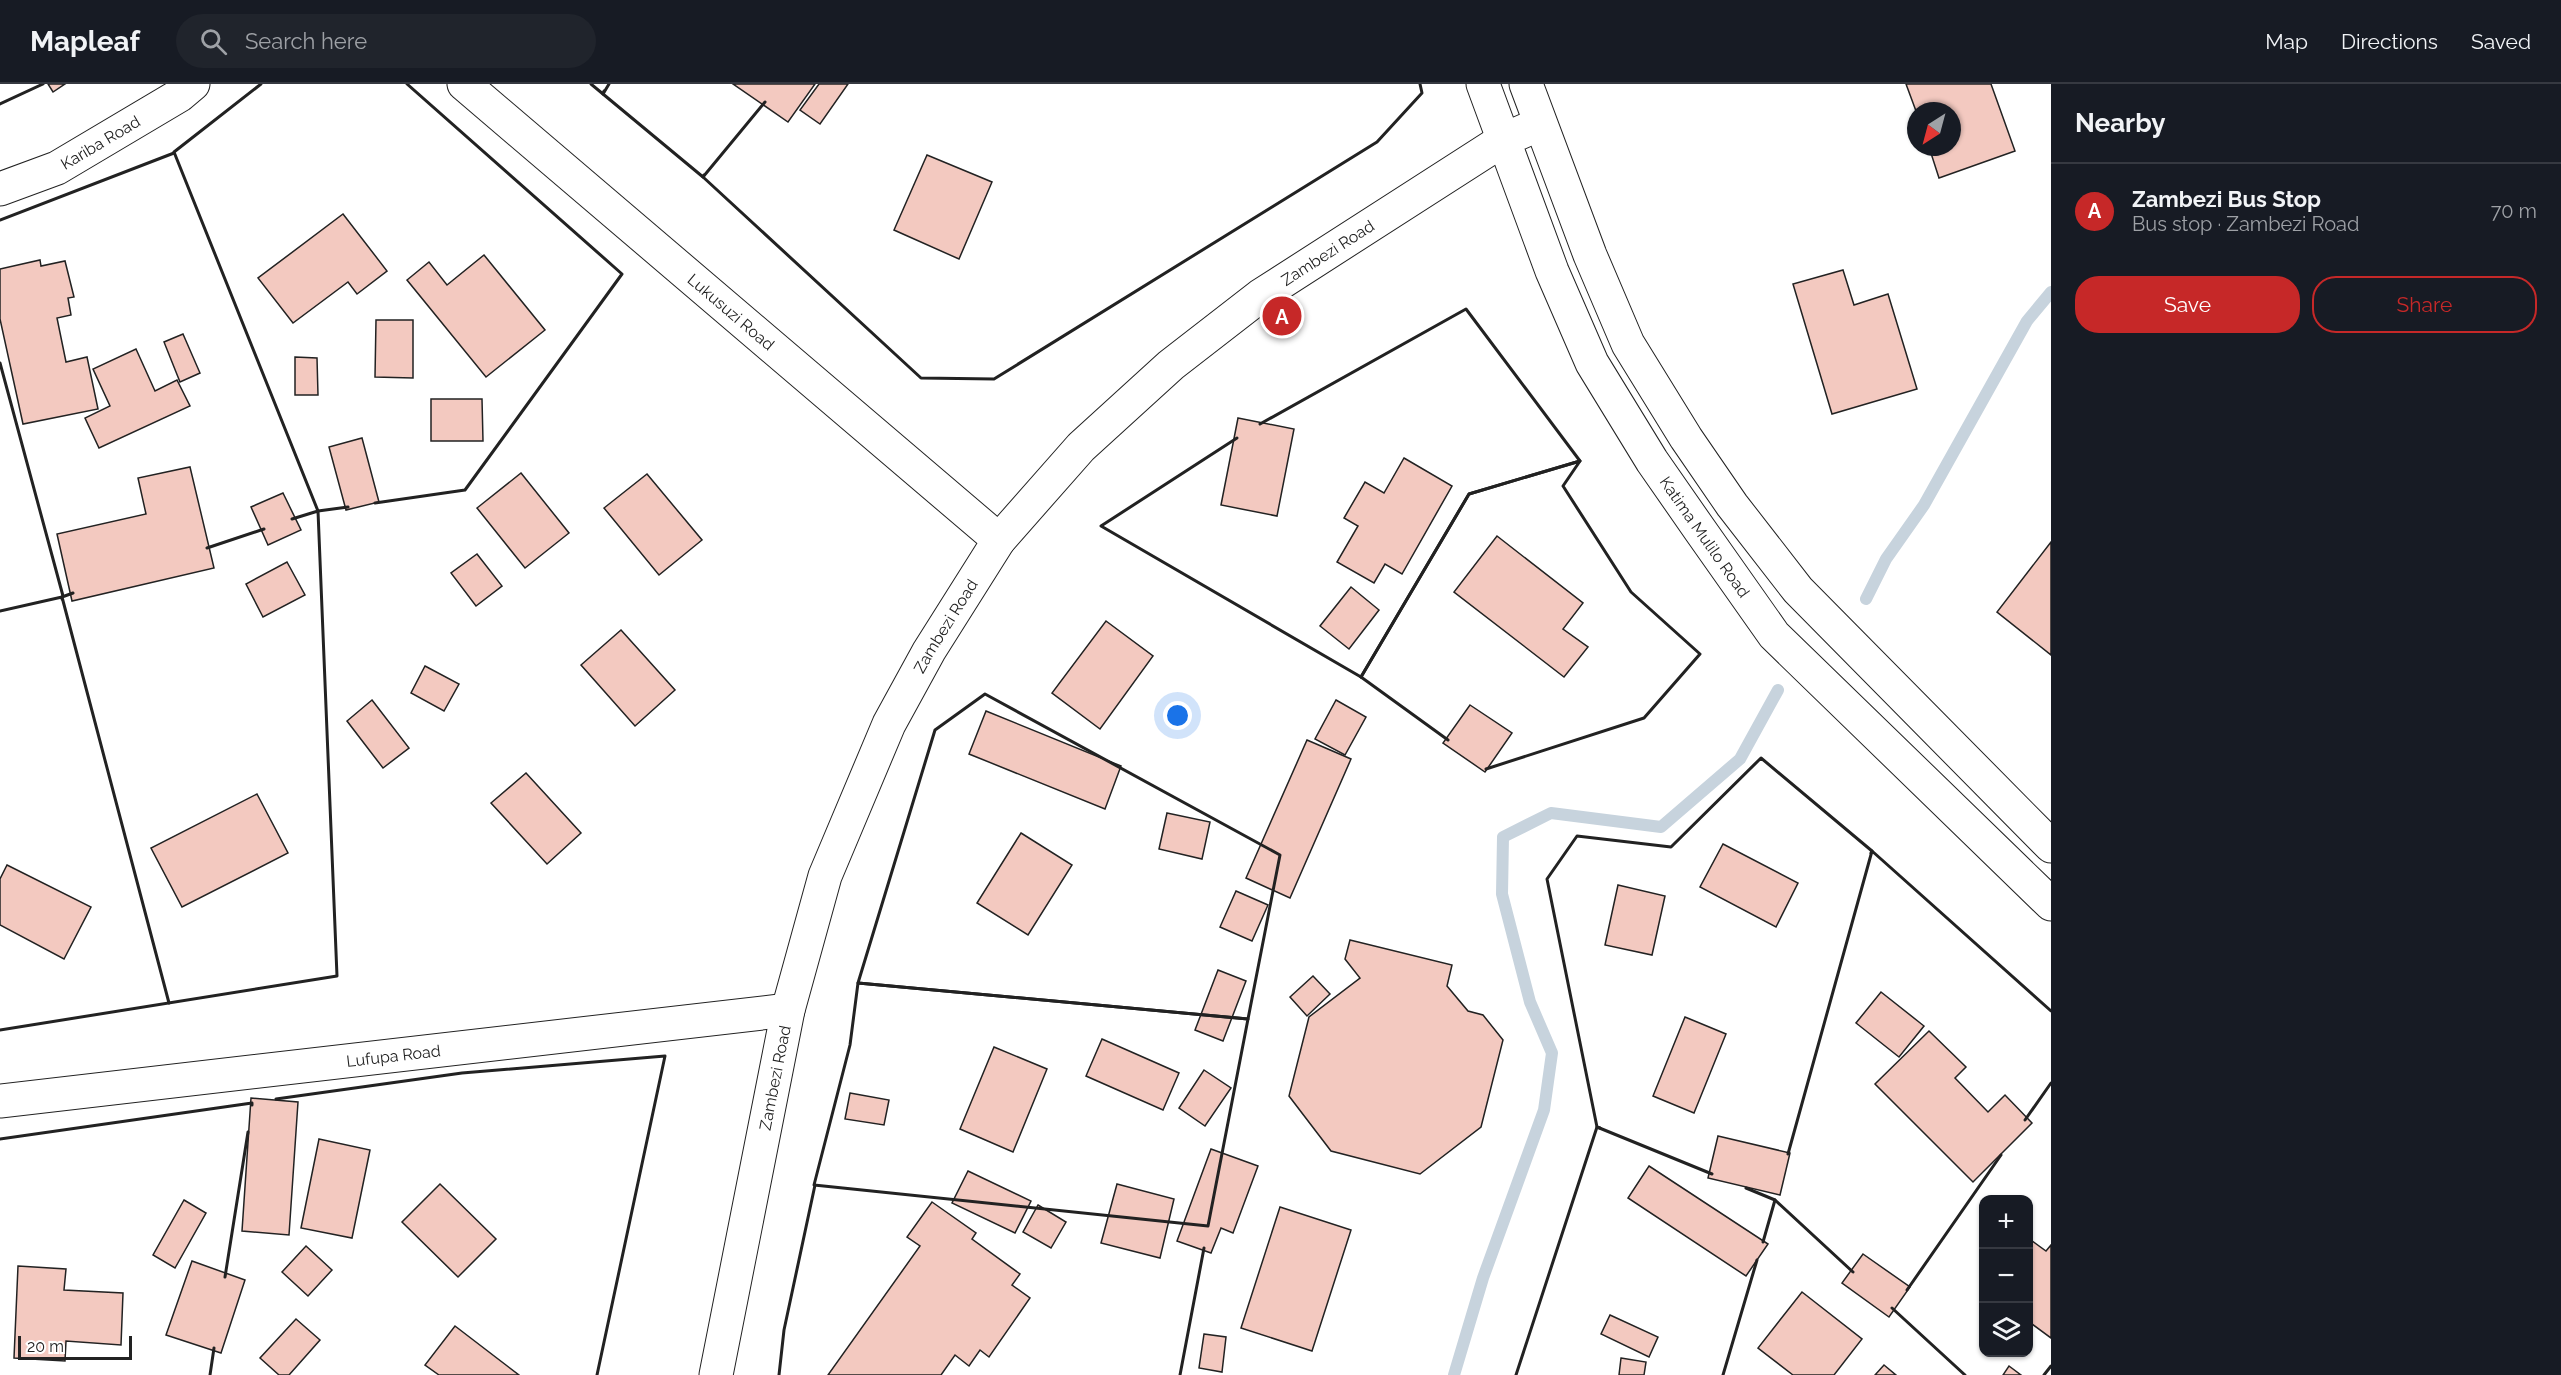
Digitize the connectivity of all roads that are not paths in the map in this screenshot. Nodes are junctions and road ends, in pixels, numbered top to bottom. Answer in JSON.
{"nodes":[{"id":1,"x":193,"y":84,"type":"edge"},
{"id":2,"x":464,"y":84,"type":"edge"},
{"id":3,"x":1483,"y":84,"type":"edge"},
{"id":4,"x":1526,"y":84,"type":"edge"},
{"id":5,"x":1540,"y":124,"type":"junction"},
{"id":6,"x":1503,"y":140,"type":"junction"},
{"id":7,"x":0,"y":189,"type":"edge"},
{"id":8,"x":999,"y":540,"type":"junction"},
{"id":9,"x":2051,"y":846,"type":"edge"},
{"id":10,"x":2051,"y":904,"type":"edge"},
{"id":11,"x":788,"y":1010,"type":"junction"},
{"id":12,"x":0,"y":1101,"type":"edge"},
{"id":13,"x":716,"y":1375,"type":"edge"}],
"edges":[{"from":1,"to":7,"type":"main road","name":"Kariba Road"},
{"from":2,"to":8,"type":"main road","name":"Lukusuzi Road"},
{"from":3,"to":6,"type":"main road","name":"Katima Mulilo Road"},
{"from":4,"to":5,"type":"main road"},
{"from":5,"to":6,"type":"main road","name":"Zambezi Road"},
{"from":5,"to":9,"type":"main road"},
{"from":6,"to":8,"type":"main road","name":"Zambezi Road"},
{"from":6,"to":10,"type":"main road","name":"Katima Mulilo Road"},
{"from":8,"to":11,"type":"main road","name":"Zambezi Road"},
{"from":11,"to":12,"type":"main road","name":"Lufupa Road"},
{"from":11,"to":13,"type":"main road","name":"Zambezi Road"}]}
